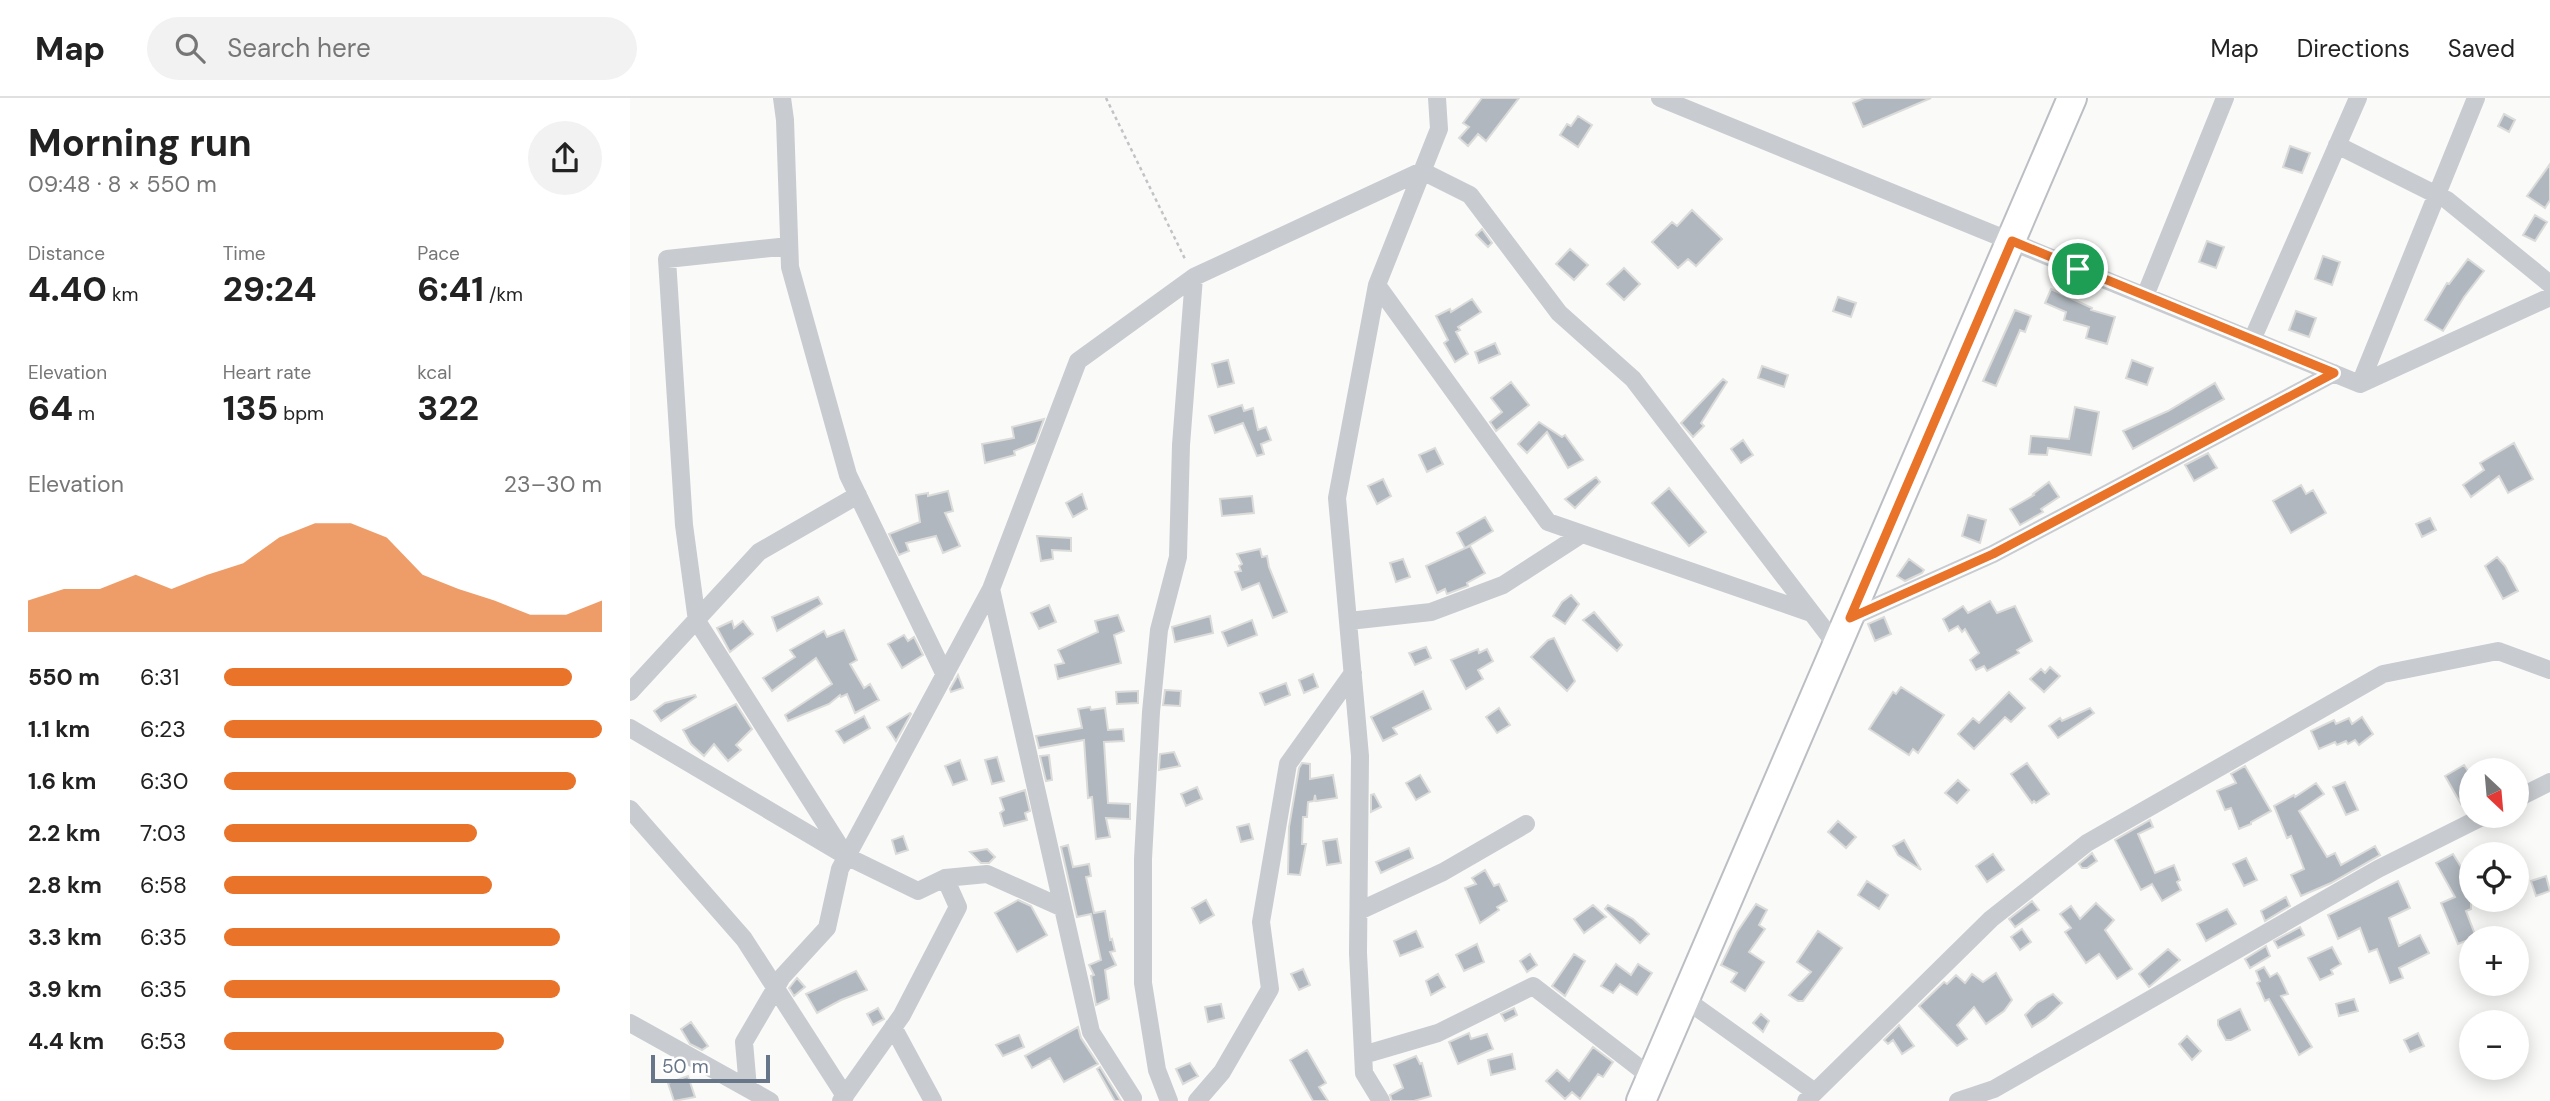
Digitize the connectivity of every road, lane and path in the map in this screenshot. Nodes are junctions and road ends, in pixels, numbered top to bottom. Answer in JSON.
{"nodes":[{"id":1,"x":782,"y":98,"type":"edge"},
{"id":2,"x":1106,"y":98,"type":"edge"},
{"id":3,"x":1437,"y":98,"type":"edge"},
{"id":4,"x":1660,"y":98,"type":"edge"},
{"id":5,"x":2072,"y":98,"type":"edge"},
{"id":6,"x":2225,"y":98,"type":"edge"},
{"id":7,"x":2358,"y":98,"type":"edge"},
{"id":8,"x":2476,"y":98,"type":"edge"},
{"id":9,"x":2337,"y":145,"type":"junction"},
{"id":10,"x":1422,"y":171,"type":"junction"},
{"id":11,"x":2437,"y":195,"type":"junction"},
{"id":12,"x":2012,"y":241,"type":"junction"},
{"id":13,"x":789,"y":246,"type":"junction"},
{"id":14,"x":1194,"y":277,"type":"junction"},
{"id":15,"x":2550,"y":284,"type":"edge"},
{"id":16,"x":1377,"y":285,"type":"junction"},
{"id":17,"x":2145,"y":296,"type":"junction"},
{"id":18,"x":2550,"y":297,"type":"edge"},
{"id":19,"x":2252,"y":340,"type":"junction"},
{"id":20,"x":2334,"y":373,"type":"junction"},
{"id":21,"x":2360,"y":384,"type":"junction"},
{"id":22,"x":858,"y":495,"type":"junction"},
{"id":23,"x":1583,"y":534,"type":"junction"},
{"id":24,"x":991,"y":589,"type":"junction"},
{"id":25,"x":1812,"y":613,"type":"junction"},
{"id":26,"x":1850,"y":618,"type":"junction"},
{"id":27,"x":697,"y":621,"type":"junction"},
{"id":28,"x":1349,"y":621,"type":"junction"},
{"id":29,"x":1837,"y":646,"type":"junction"},
{"id":30,"x":2550,"y":670,"type":"edge"},
{"id":31,"x":1353,"y":673,"type":"junction"},
{"id":32,"x":945,"y":674,"type":"junction"},
{"id":33,"x":630,"y":692,"type":"edge"},
{"id":34,"x":630,"y":728,"type":"edge"},
{"id":35,"x":2550,"y":782,"type":"edge"},
{"id":36,"x":2529,"y":792,"type":"edge"},
{"id":37,"x":630,"y":809,"type":"edge"},
{"id":38,"x":1526,"y":824,"type":"dead end"},
{"id":39,"x":2460,"y":828,"type":"edge"},
{"id":40,"x":846,"y":856,"type":"junction"},
{"id":41,"x":945,"y":878,"type":"junction"},
{"id":42,"x":1063,"y":908,"type":"junction"},
{"id":43,"x":1359,"y":911,"type":"junction"},
{"id":44,"x":776,"y":988,"type":"junction"},
{"id":45,"x":1685,"y":999,"type":"junction"},
{"id":46,"x":630,"y":1023,"type":"edge"},
{"id":47,"x":893,"y":1027,"type":"junction"},
{"id":48,"x":1363,"y":1055,"type":"junction"},
{"id":49,"x":748,"y":1088,"type":"junction"},
{"id":50,"x":1646,"y":1089,"type":"edge"},
{"id":51,"x":1166,"y":1093,"type":"edge"},
{"id":52,"x":1811,"y":1096,"type":"edge"},
{"id":53,"x":843,"y":1099,"type":"edge"},
{"id":54,"x":1130,"y":1100,"type":"edge"},
{"id":55,"x":770,"y":1101,"type":"edge"},
{"id":56,"x":933,"y":1101,"type":"edge"},
{"id":57,"x":1197,"y":1101,"type":"edge"},
{"id":58,"x":1381,"y":1101,"type":"edge"},
{"id":59,"x":1958,"y":1101,"type":"edge"}],
"edges":[{"from":1,"to":13,"type":"street"},
{"from":2,"to":14,"type":"path"},
{"from":3,"to":10,"type":"street"},
{"from":4,"to":12,"type":"street"},
{"from":5,"to":12,"type":"main road"},
{"from":6,"to":17,"type":"street"},
{"from":7,"to":9,"type":"street"},
{"from":8,"to":11,"type":"street"},
{"from":9,"to":11,"type":"street"},
{"from":9,"to":19,"type":"street"},
{"from":10,"to":14,"type":"street"},
{"from":10,"to":16,"type":"street"},
{"from":10,"to":25,"type":"street"},
{"from":11,"to":15,"type":"street"},
{"from":11,"to":21,"type":"street"},
{"from":12,"to":17,"type":"street"},
{"from":12,"to":26,"type":"main road"},
{"from":13,"to":22,"type":"street"},
{"from":13,"to":27,"type":"street"},
{"from":14,"to":24,"type":"street"},
{"from":14,"to":51,"type":"street"},
{"from":16,"to":23,"type":"street"},
{"from":16,"to":28,"type":"street"},
{"from":17,"to":19,"type":"street"},
{"from":18,"to":21,"type":"street"},
{"from":19,"to":20,"type":"street"},
{"from":20,"to":21,"type":"street"},
{"from":20,"to":26,"type":"street"},
{"from":22,"to":27,"type":"street"},
{"from":22,"to":32,"type":"street"},
{"from":23,"to":25,"type":"street"},
{"from":23,"to":28,"type":"street"},
{"from":24,"to":32,"type":"street"},
{"from":24,"to":42,"type":"street"},
{"from":25,"to":29,"type":"street"},
{"from":26,"to":29,"type":"main road"},
{"from":27,"to":33,"type":"street"},
{"from":27,"to":40,"type":"street"},
{"from":28,"to":31,"type":"street"},
{"from":29,"to":45,"type":"main road"},
{"from":30,"to":52,"type":"street"},
{"from":31,"to":43,"type":"street"},
{"from":31,"to":57,"type":"street"},
{"from":32,"to":40,"type":"street"},
{"from":34,"to":40,"type":"street"},
{"from":35,"to":36,"type":"street"},
{"from":37,"to":44,"type":"street"},
{"from":38,"to":43,"type":"street"},
{"from":39,"to":59,"type":"street"},
{"from":40,"to":41,"type":"street"},
{"from":40,"to":44,"type":"street"},
{"from":41,"to":42,"type":"street"},
{"from":41,"to":47,"type":"street"},
{"from":42,"to":54,"type":"street"},
{"from":43,"to":48,"type":"street"},
{"from":44,"to":49,"type":"street"},
{"from":44,"to":53,"type":"street"},
{"from":45,"to":50,"type":"main road"},
{"from":45,"to":52,"type":"street"},
{"from":46,"to":49,"type":"street"},
{"from":47,"to":53,"type":"street"},
{"from":47,"to":56,"type":"street"},
{"from":48,"to":50,"type":"street"},
{"from":48,"to":58,"type":"street"},
{"from":49,"to":55,"type":"street"},
{"from":51,"to":54,"type":"street"}]}
